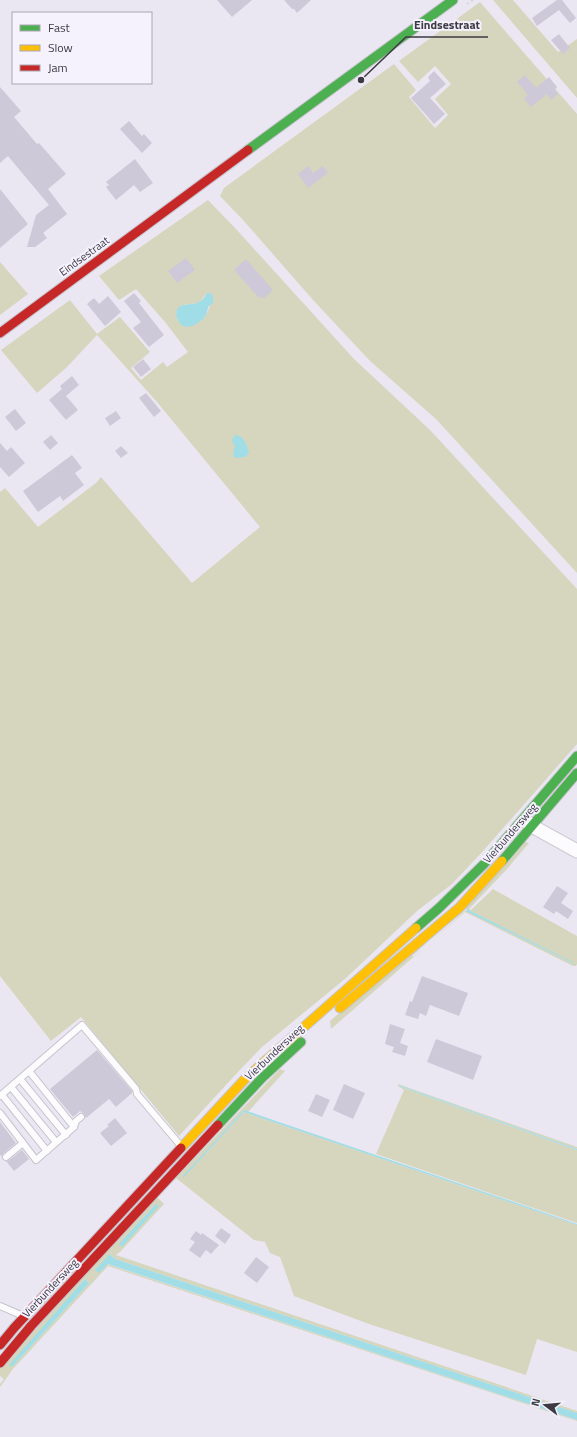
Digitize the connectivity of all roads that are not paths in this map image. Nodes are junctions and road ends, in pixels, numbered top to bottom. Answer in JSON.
{"nodes":[{"id":1,"x":453,"y":0,"type":"edge"},
{"id":2,"x":0,"y":333,"type":"edge"},
{"id":3,"x":577,"y":756,"type":"edge"},
{"id":4,"x":577,"y":773,"type":"edge"},
{"id":5,"x":528,"y":822,"type":"junction"},
{"id":6,"x":577,"y":851,"type":"edge"},
{"id":7,"x":332,"y":1016,"type":"dead end"},
{"id":8,"x":310,"y":1034,"type":"dead end"},
{"id":9,"x":29,"y":1071,"type":"junction"},
{"id":10,"x":20,"y":1079,"type":"junction"},
{"id":11,"x":11,"y":1087,"type":"junction"},
{"id":12,"x":1,"y":1095,"type":"edge"},
{"id":13,"x":0,"y":1113,"type":"edge"},
{"id":14,"x":81,"y":1117,"type":"dead end"},
{"id":15,"x":74,"y":1127,"type":"junction"},
{"id":16,"x":66,"y":1135,"type":"junction"},
{"id":17,"x":56,"y":1142,"type":"junction"},
{"id":18,"x":23,"y":1143,"type":"junction"},
{"id":19,"x":182,"y":1147,"type":"junction"},
{"id":20,"x":47,"y":1151,"type":"junction"},
{"id":21,"x":6,"y":1157,"type":"dead end"},
{"id":22,"x":0,"y":1306,"type":"edge"},
{"id":23,"x":24,"y":1316,"type":"junction"},
{"id":24,"x":0,"y":1345,"type":"edge"},
{"id":25,"x":0,"y":1363,"type":"edge"}],
"edges":[{"from":1,"to":2,"type":"street","name":"Eindsestraat"},
{"from":3,"to":5,"type":"street","name":"Vierbundersweg"},
{"from":4,"to":5,"type":"street","name":"Vierbundersweg"},
{"from":5,"to":6,"type":"street"},
{"from":5,"to":7,"type":"street","name":"Vierbundersweg"},
{"from":5,"to":19,"type":"street","name":"Vierbundersweg"},
{"from":8,"to":25,"type":"street","name":"Vierbundersweg"},
{"from":9,"to":10,"type":"lane"},
{"from":9,"to":15,"type":"lane"},
{"from":9,"to":19,"type":"lane"},
{"from":10,"to":11,"type":"lane"},
{"from":10,"to":16,"type":"lane"},
{"from":11,"to":12,"type":"lane"},
{"from":11,"to":17,"type":"lane"},
{"from":12,"to":20,"type":"lane"},
{"from":13,"to":18,"type":"lane"},
{"from":14,"to":15,"type":"lane"},
{"from":15,"to":16,"type":"lane"},
{"from":16,"to":17,"type":"lane"},
{"from":17,"to":20,"type":"lane"},
{"from":18,"to":20,"type":"lane"},
{"from":18,"to":21,"type":"lane"},
{"from":19,"to":23,"type":"street","name":"Vierbundersweg"},
{"from":22,"to":23,"type":"lane"},
{"from":23,"to":24,"type":"street","name":"Vierbundersweg"}]}
